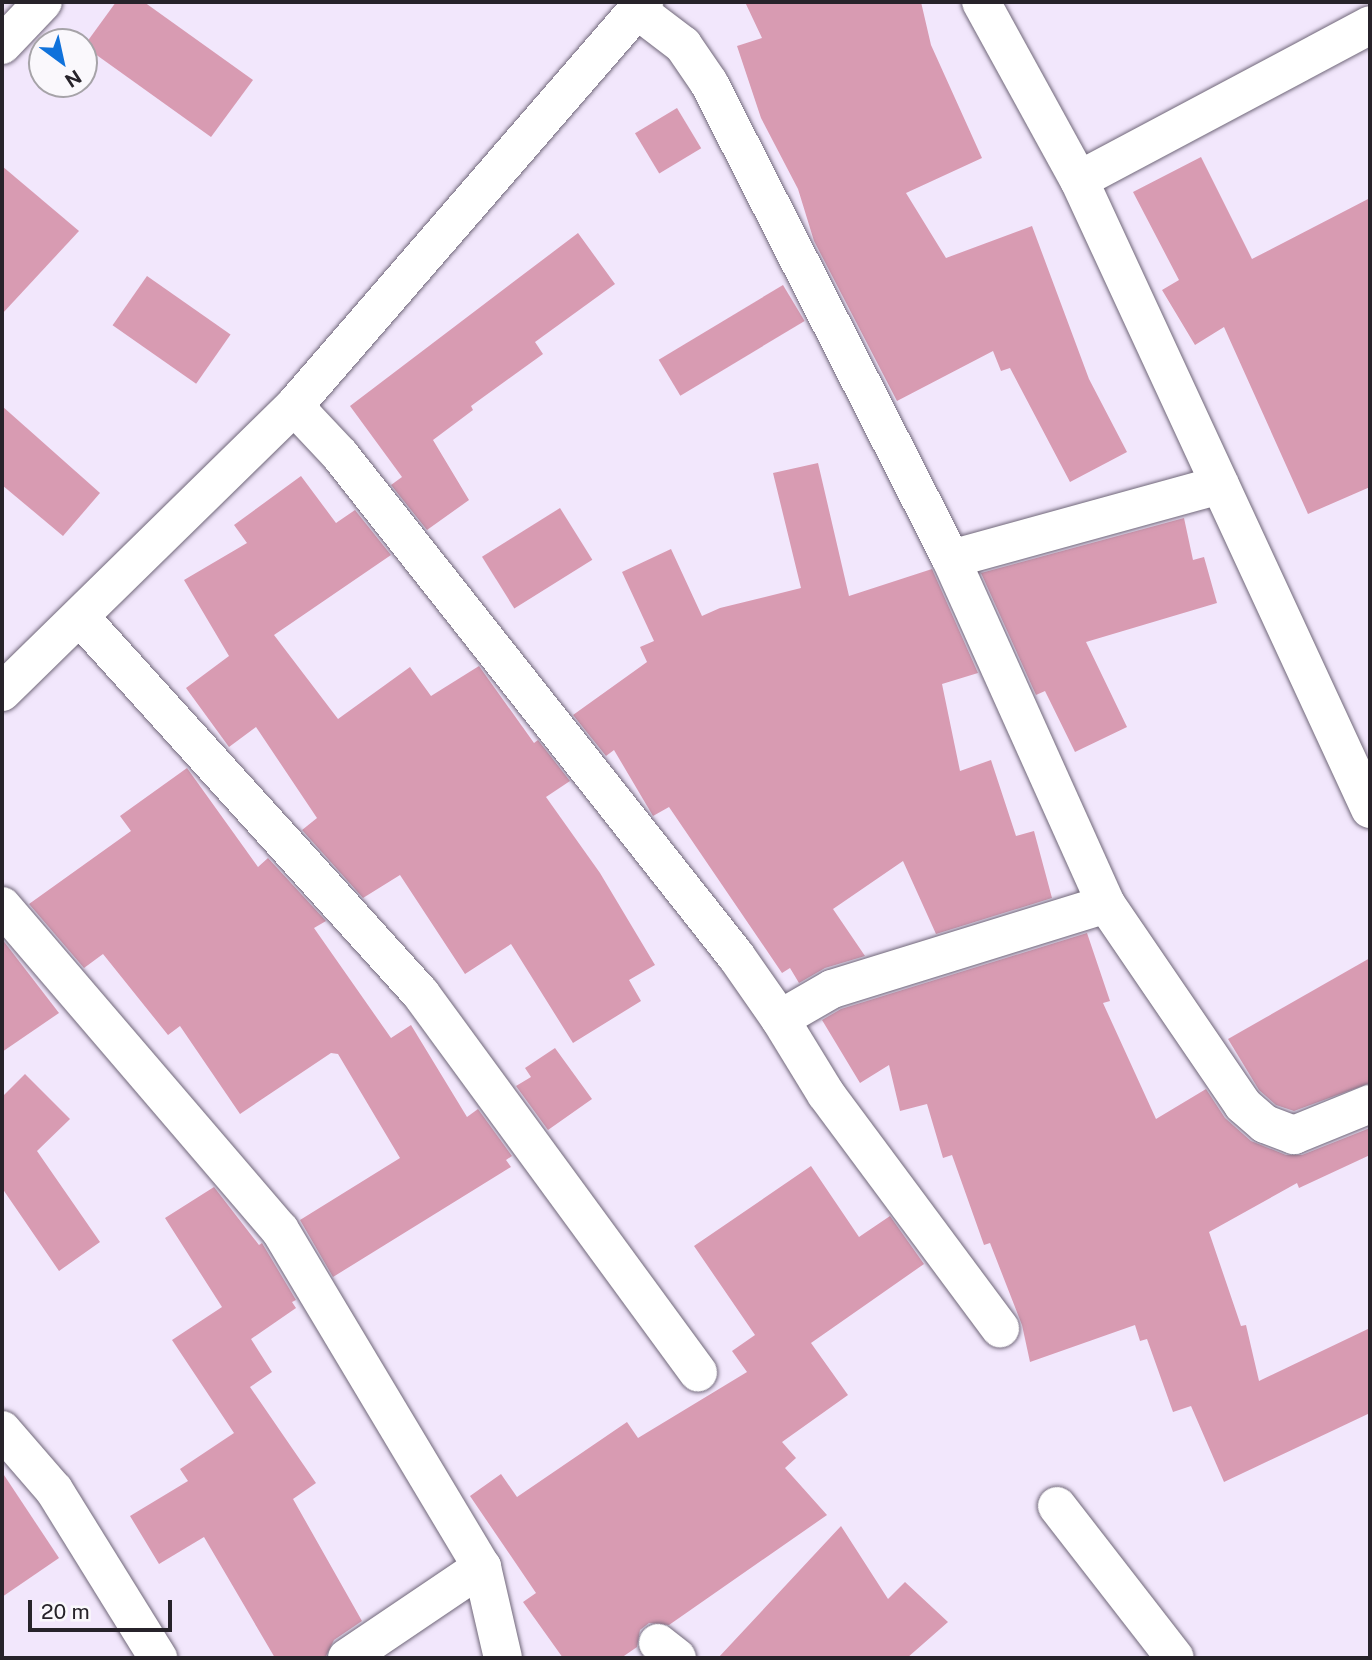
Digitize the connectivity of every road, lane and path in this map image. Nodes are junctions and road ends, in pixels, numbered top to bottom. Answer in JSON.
{"nodes":[{"id":1,"x":43,"y":2,"type":"edge"},
{"id":2,"x":981,"y":2,"type":"edge"},
{"id":3,"x":640,"y":6,"type":"edge"},
{"id":4,"x":1370,"y":25,"type":"edge"},
{"id":5,"x":2,"y":45,"type":"edge"},
{"id":6,"x":1079,"y":180,"type":"junction"},
{"id":7,"x":294,"y":406,"type":"junction"},
{"id":8,"x":1220,"y":485,"type":"junction"},
{"id":9,"x":951,"y":559,"type":"junction"},
{"id":10,"x":81,"y":618,"type":"junction"},
{"id":11,"x":2,"y":692,"type":"edge"},
{"id":12,"x":1370,"y":808,"type":"edge"},
{"id":13,"x":1106,"y":904,"type":"junction"},
{"id":14,"x":2,"y":906,"type":"edge"},
{"id":15,"x":780,"y":1018,"type":"junction"},
{"id":16,"x":1370,"y":1104,"type":"edge"},
{"id":17,"x":1000,"y":1328,"type":"dead end"},
{"id":18,"x":698,"y":1372,"type":"dead end"},
{"id":19,"x":2,"y":1430,"type":"edge"},
{"id":20,"x":1057,"y":1506,"type":"dead end"},
{"id":21,"x":482,"y":1567,"type":"junction"},
{"id":22,"x":158,"y":1658,"type":"edge"},
{"id":23,"x":348,"y":1658,"type":"edge"},
{"id":24,"x":503,"y":1658,"type":"edge"},
{"id":25,"x":1175,"y":1658,"type":"edge"}],
"edges":[{"from":1,"to":5,"type":"street"},
{"from":2,"to":6,"type":"street"},
{"from":3,"to":7,"type":"street"},
{"from":3,"to":9,"type":"street"},
{"from":4,"to":6,"type":"street"},
{"from":6,"to":8,"type":"street"},
{"from":7,"to":10,"type":"street"},
{"from":7,"to":15,"type":"street"},
{"from":8,"to":9,"type":"street"},
{"from":8,"to":12,"type":"street"},
{"from":9,"to":13,"type":"street"},
{"from":10,"to":11,"type":"street"},
{"from":10,"to":18,"type":"street"},
{"from":13,"to":15,"type":"street"},
{"from":13,"to":16,"type":"street"},
{"from":14,"to":21,"type":"street"},
{"from":15,"to":17,"type":"street"},
{"from":19,"to":22,"type":"street"},
{"from":20,"to":25,"type":"street"},
{"from":21,"to":23,"type":"street"},
{"from":21,"to":24,"type":"street"}]}
